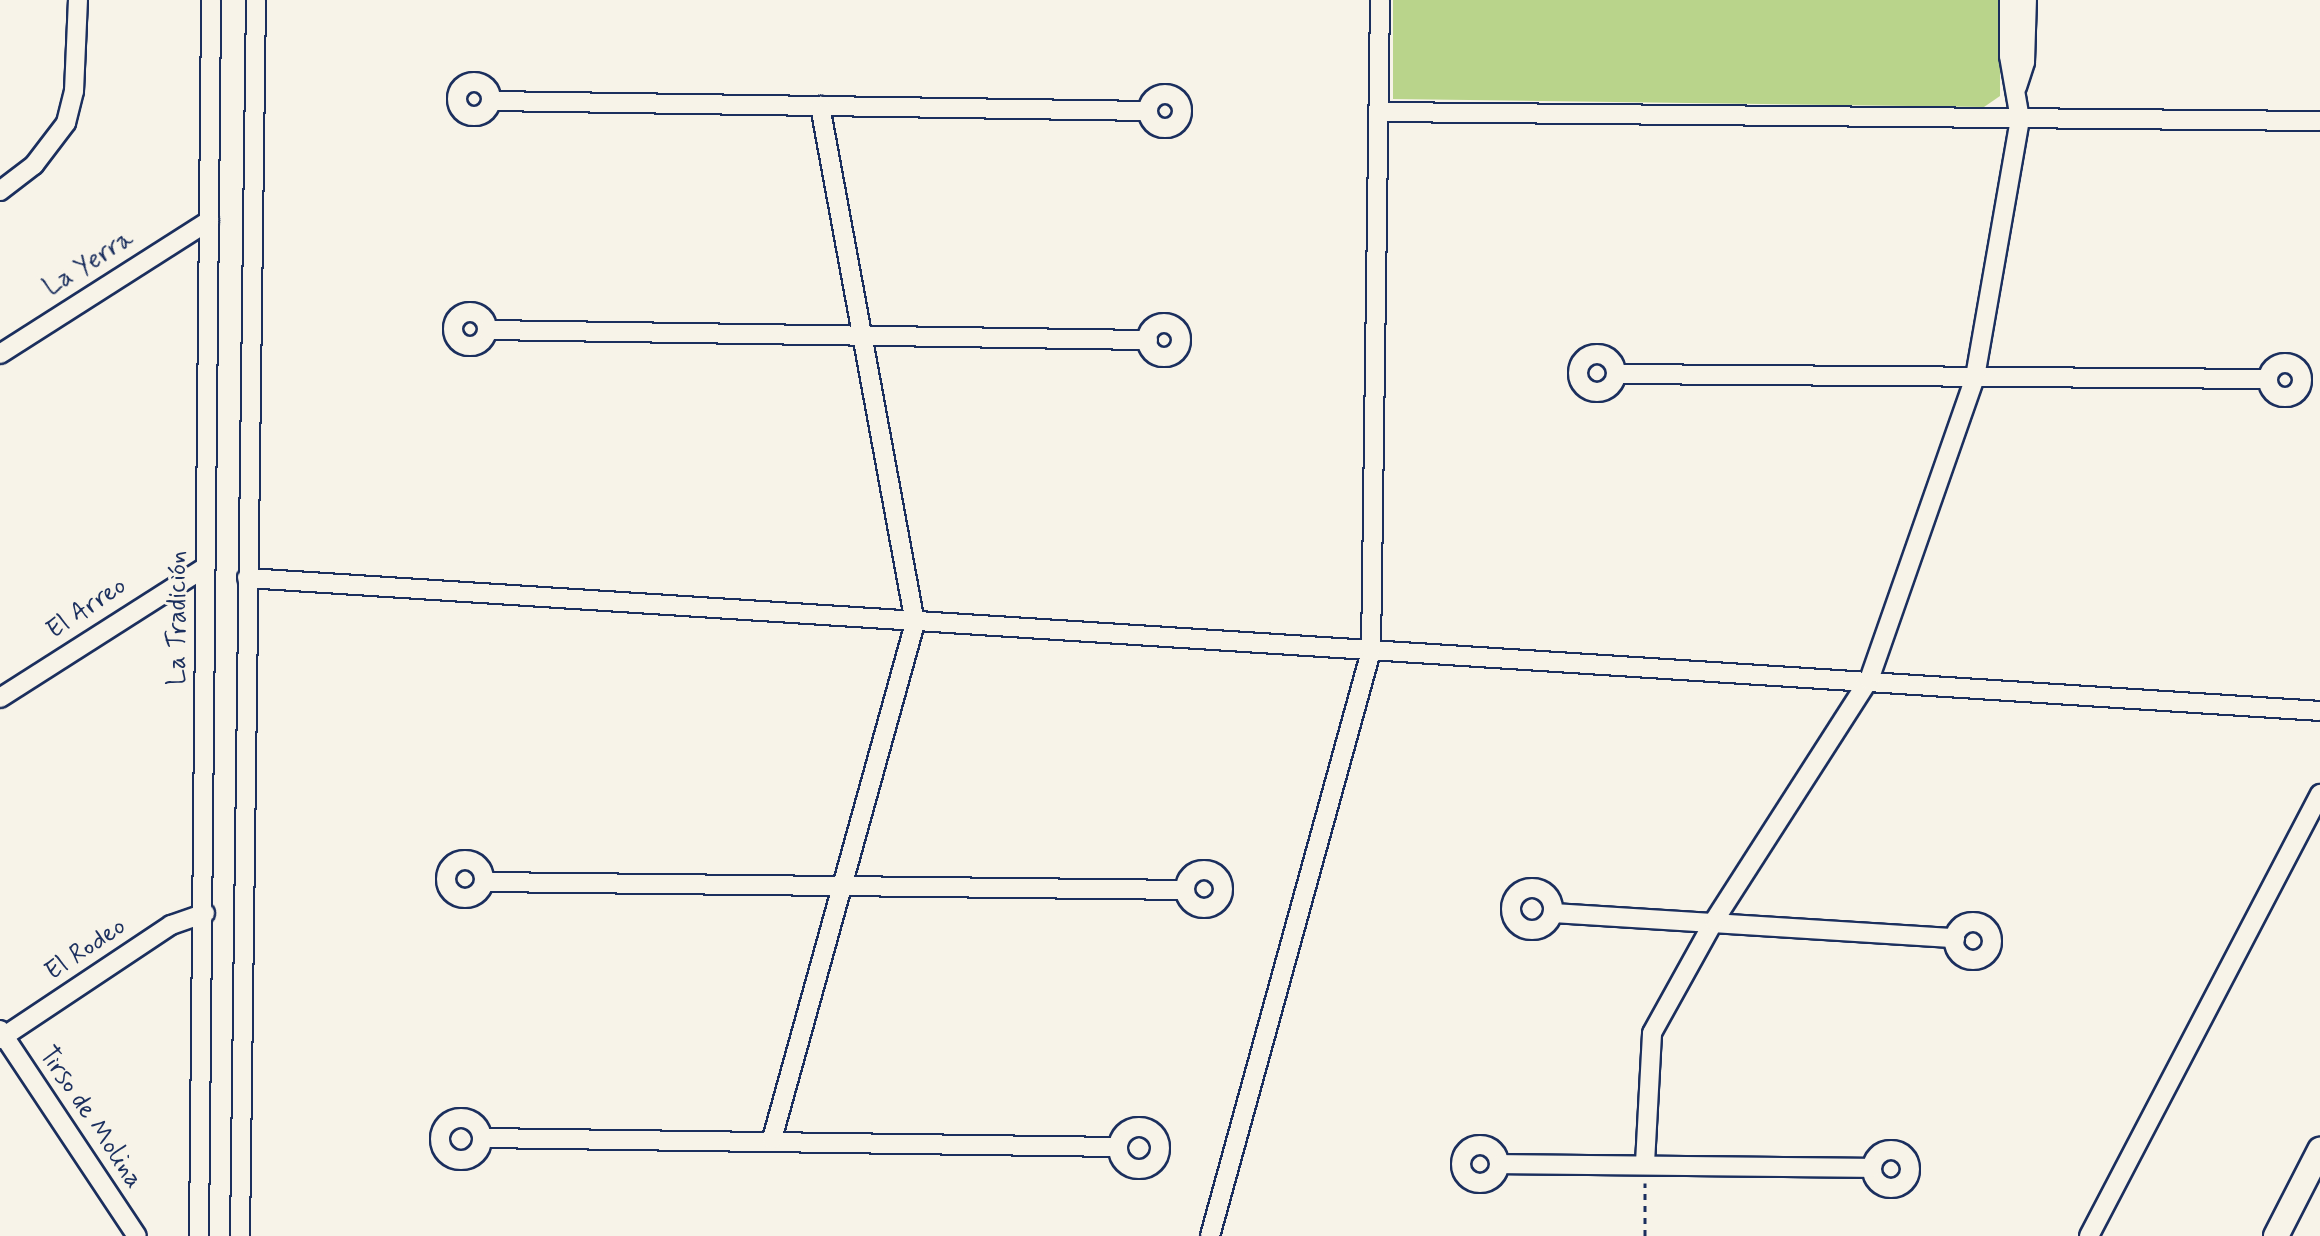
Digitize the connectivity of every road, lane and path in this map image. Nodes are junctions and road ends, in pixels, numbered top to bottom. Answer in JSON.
{"nodes":[{"id":1,"x":78,"y":0,"type":"edge"},
{"id":2,"x":211,"y":0,"type":"edge"},
{"id":3,"x":256,"y":0,"type":"edge"},
{"id":4,"x":1380,"y":0,"type":"edge"},
{"id":5,"x":2009,"y":0,"type":"edge"},
{"id":6,"x":2027,"y":0,"type":"edge"},
{"id":7,"x":2017,"y":87,"type":"junction"},
{"id":8,"x":491,"y":101,"type":"dead end"},
{"id":9,"x":820,"y":106,"type":"junction"},
{"id":10,"x":1147,"y":111,"type":"dead end"},
{"id":11,"x":1380,"y":112,"type":"junction"},
{"id":12,"x":2020,"y":119,"type":"junction"},
{"id":13,"x":2320,"y":121,"type":"edge"},
{"id":14,"x":0,"y":191,"type":"edge"},
{"id":15,"x":209,"y":221,"type":"junction"},
{"id":16,"x":487,"y":330,"type":"dead end"},
{"id":17,"x":865,"y":337,"type":"junction"},
{"id":18,"x":1148,"y":340,"type":"dead end"},
{"id":19,"x":0,"y":354,"type":"edge"},
{"id":20,"x":1616,"y":374,"type":"dead end"},
{"id":21,"x":1975,"y":377,"type":"junction"},
{"id":22,"x":2268,"y":379,"type":"dead end"},
{"id":23,"x":204,"y":568,"type":"junction"},
{"id":24,"x":247,"y":578,"type":"junction"},
{"id":25,"x":915,"y":623,"type":"junction"},
{"id":26,"x":1371,"y":651,"type":"junction"},
{"id":27,"x":1869,"y":680,"type":"junction"},
{"id":28,"x":0,"y":698,"type":"edge"},
{"id":29,"x":2320,"y":711,"type":"edge"},
{"id":30,"x":2320,"y":794,"type":"edge"},
{"id":31,"x":484,"y":882,"type":"dead end"},
{"id":32,"x":843,"y":884,"type":"junction"},
{"id":33,"x":1185,"y":890,"type":"dead end"},
{"id":34,"x":205,"y":913,"type":"junction"},
{"id":35,"x":1553,"y":913,"type":"dead end"},
{"id":36,"x":1714,"y":921,"type":"junction"},
{"id":37,"x":1955,"y":938,"type":"dead end"},
{"id":38,"x":1,"y":1035,"type":"edge"},
{"id":39,"x":482,"y":1138,"type":"dead end"},
{"id":40,"x":772,"y":1139,"type":"junction"},
{"id":41,"x":1118,"y":1147,"type":"dead end"},
{"id":42,"x":2320,"y":1150,"type":"edge"},
{"id":43,"x":1645,"y":1163,"type":"junction"},
{"id":44,"x":1500,"y":1164,"type":"dead end"},
{"id":45,"x":1872,"y":1168,"type":"dead end"},
{"id":46,"x":137,"y":1236,"type":"edge"},
{"id":47,"x":199,"y":1236,"type":"edge"},
{"id":48,"x":240,"y":1236,"type":"edge"},
{"id":49,"x":1210,"y":1236,"type":"edge"},
{"id":50,"x":1645,"y":1236,"type":"edge"},
{"id":51,"x":2089,"y":1236,"type":"edge"},
{"id":52,"x":2276,"y":1236,"type":"edge"}],
"edges":[{"from":1,"to":14,"type":"street"},
{"from":2,"to":15,"type":"street","name":"La Tradición"},
{"from":3,"to":24,"type":"street"},
{"from":4,"to":11,"type":"street"},
{"from":5,"to":7,"type":"street"},
{"from":6,"to":7,"type":"street"},
{"from":7,"to":12,"type":"street"},
{"from":8,"to":9,"type":"street"},
{"from":9,"to":10,"type":"street"},
{"from":9,"to":17,"type":"street"},
{"from":11,"to":12,"type":"street"},
{"from":11,"to":26,"type":"street"},
{"from":12,"to":13,"type":"street"},
{"from":12,"to":21,"type":"street"},
{"from":15,"to":19,"type":"street","name":"La Yerra"},
{"from":15,"to":23,"type":"street","name":"La Tradición"},
{"from":16,"to":17,"type":"street"},
{"from":17,"to":18,"type":"street"},
{"from":17,"to":25,"type":"street"},
{"from":20,"to":21,"type":"street"},
{"from":21,"to":22,"type":"street"},
{"from":21,"to":27,"type":"street"},
{"from":23,"to":28,"type":"street","name":"El Arreo"},
{"from":23,"to":34,"type":"street","name":"La Tradición"},
{"from":24,"to":25,"type":"street"},
{"from":24,"to":48,"type":"street"},
{"from":25,"to":26,"type":"street"},
{"from":25,"to":32,"type":"street"},
{"from":26,"to":27,"type":"street"},
{"from":26,"to":49,"type":"street"},
{"from":27,"to":29,"type":"street"},
{"from":27,"to":36,"type":"street"},
{"from":30,"to":51,"type":"street"},
{"from":31,"to":32,"type":"street"},
{"from":32,"to":33,"type":"street"},
{"from":32,"to":40,"type":"street"},
{"from":34,"to":38,"type":"street","name":"El Rodeo"},
{"from":34,"to":47,"type":"street","name":"La Tradición"},
{"from":35,"to":36,"type":"street"},
{"from":36,"to":37,"type":"street"},
{"from":36,"to":43,"type":"street"},
{"from":38,"to":46,"type":"street","name":"Tirso de Molina"},
{"from":39,"to":40,"type":"street"},
{"from":40,"to":41,"type":"street"},
{"from":42,"to":52,"type":"street"},
{"from":43,"to":44,"type":"street"},
{"from":43,"to":45,"type":"street"},
{"from":43,"to":50,"type":"path"}]}
